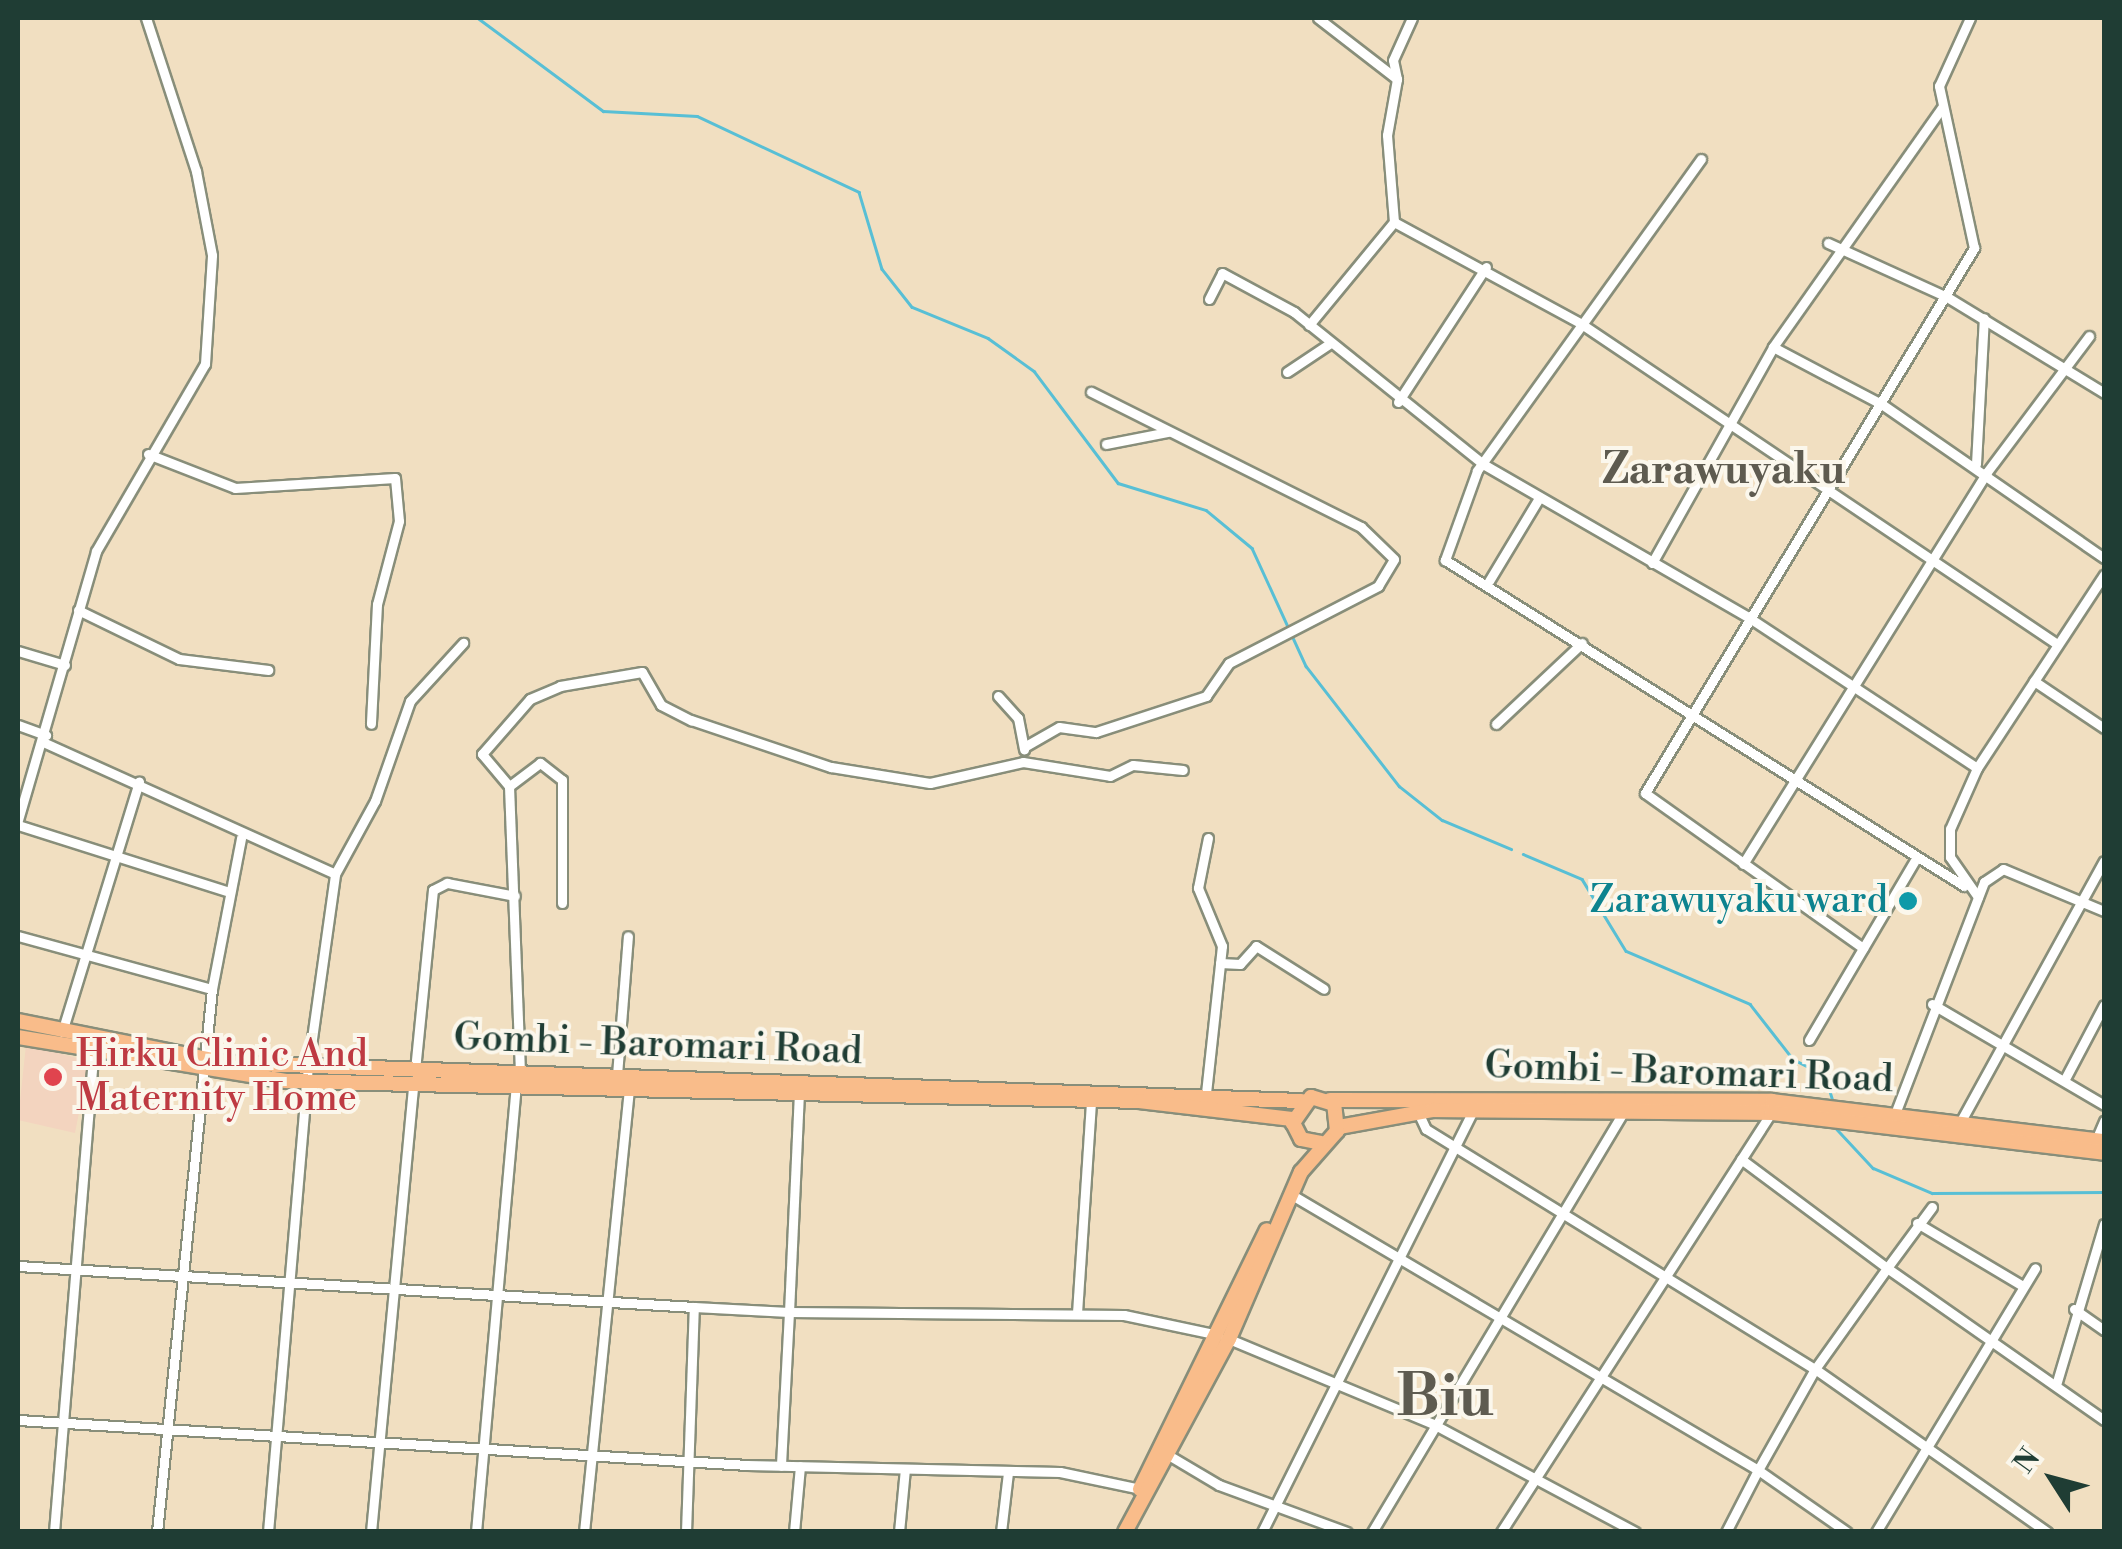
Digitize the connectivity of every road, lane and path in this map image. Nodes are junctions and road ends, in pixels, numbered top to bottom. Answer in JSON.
{"nodes":[{"id":1,"x":146,"y":18,"type":"edge"},
{"id":2,"x":1318,"y":18,"type":"edge"},
{"id":3,"x":1412,"y":18,"type":"edge"},
{"id":4,"x":1970,"y":18,"type":"edge"},
{"id":5,"x":1397,"y":79,"type":"junction"},
{"id":6,"x":1942,"y":107,"type":"junction"},
{"id":7,"x":1702,"y":158,"type":"dead end"},
{"id":8,"x":1394,"y":222,"type":"junction"},
{"id":9,"x":1828,"y":242,"type":"dead end"},
{"id":10,"x":1840,"y":250,"type":"junction"},
{"id":11,"x":1486,"y":267,"type":"junction"},
{"id":12,"x":1946,"y":297,"type":"junction"},
{"id":13,"x":1209,"y":299,"type":"dead end"},
{"id":14,"x":1984,"y":318,"type":"junction"},
{"id":15,"x":1580,"y":323,"type":"junction"},
{"id":16,"x":1308,"y":325,"type":"junction"},
{"id":17,"x":2088,"y":336,"type":"dead end"},
{"id":18,"x":1329,"y":344,"type":"junction"},
{"id":19,"x":1772,"y":347,"type":"junction"},
{"id":20,"x":2062,"y":368,"type":"junction"},
{"id":21,"x":1287,"y":372,"type":"dead end"},
{"id":22,"x":1091,"y":392,"type":"dead end"},
{"id":23,"x":2104,"y":393,"type":"edge"},
{"id":24,"x":1398,"y":402,"type":"junction"},
{"id":25,"x":1883,"y":405,"type":"junction"},
{"id":26,"x":1727,"y":420,"type":"junction"},
{"id":27,"x":1168,"y":432,"type":"junction"},
{"id":28,"x":1106,"y":444,"type":"dead end"},
{"id":29,"x":148,"y":454,"type":"junction"},
{"id":30,"x":1483,"y":464,"type":"junction"},
{"id":31,"x":1976,"y":464,"type":"junction"},
{"id":32,"x":1987,"y":472,"type":"junction"},
{"id":33,"x":1828,"y":492,"type":"junction"},
{"id":34,"x":1539,"y":498,"type":"junction"},
{"id":35,"x":2104,"y":558,"type":"edge"},
{"id":36,"x":1933,"y":560,"type":"junction"},
{"id":37,"x":1652,"y":563,"type":"junction"},
{"id":38,"x":2104,"y":575,"type":"edge"},
{"id":39,"x":1489,"y":581,"type":"junction"},
{"id":40,"x":78,"y":610,"type":"junction"},
{"id":41,"x":1748,"y":617,"type":"junction"},
{"id":42,"x":1582,"y":642,"type":"junction"},
{"id":43,"x":463,"y":643,"type":"dead end"},
{"id":44,"x":2057,"y":644,"type":"junction"},
{"id":45,"x":18,"y":652,"type":"edge"},
{"id":46,"x":66,"y":665,"type":"junction"},
{"id":47,"x":268,"y":670,"type":"dead end"},
{"id":48,"x":2034,"y":681,"type":"junction"},
{"id":49,"x":1856,"y":688,"type":"junction"},
{"id":50,"x":998,"y":696,"type":"dead end"},
{"id":51,"x":1693,"y":714,"type":"junction"},
{"id":52,"x":371,"y":724,"type":"dead end"},
{"id":53,"x":1496,"y":724,"type":"dead end"},
{"id":54,"x":18,"y":725,"type":"edge"},
{"id":55,"x":2104,"y":728,"type":"edge"},
{"id":56,"x":45,"y":739,"type":"junction"},
{"id":57,"x":1024,"y":747,"type":"junction"},
{"id":58,"x":1023,"y":762,"type":"junction"},
{"id":59,"x":1978,"y":768,"type":"junction"},
{"id":60,"x":1182,"y":770,"type":"dead end"},
{"id":61,"x":138,"y":782,"type":"junction"},
{"id":62,"x":1796,"y":783,"type":"junction"},
{"id":63,"x":508,"y":786,"type":"junction"},
{"id":64,"x":18,"y":822,"type":"edge"},
{"id":65,"x":240,"y":838,"type":"junction"},
{"id":66,"x":1208,"y":838,"type":"dead end"},
{"id":67,"x":114,"y":857,"type":"junction"},
{"id":68,"x":1915,"y":860,"type":"junction"},
{"id":69,"x":2104,"y":861,"type":"edge"},
{"id":70,"x":1743,"y":864,"type":"junction"},
{"id":71,"x":335,"y":874,"type":"junction"},
{"id":72,"x":1964,"y":886,"type":"junction"},
{"id":73,"x":229,"y":892,"type":"junction"},
{"id":74,"x":515,"y":896,"type":"junction"},
{"id":75,"x":1978,"y":896,"type":"junction"},
{"id":76,"x":2082,"y":900,"type":"junction"},
{"id":77,"x":562,"y":903,"type":"dead end"},
{"id":78,"x":2104,"y":911,"type":"edge"},
{"id":79,"x":18,"y":936,"type":"edge"},
{"id":80,"x":628,"y":936,"type":"dead end"},
{"id":81,"x":1863,"y":948,"type":"junction"},
{"id":82,"x":86,"y":956,"type":"junction"},
{"id":83,"x":1220,"y":963,"type":"junction"},
{"id":84,"x":1324,"y":988,"type":"dead end"},
{"id":85,"x":212,"y":989,"type":"junction"},
{"id":86,"x":1932,"y":1004,"type":"junction"},
{"id":87,"x":2104,"y":1005,"type":"edge"},
{"id":88,"x":18,"y":1021,"type":"edge"},
{"id":89,"x":62,"y":1034,"type":"junction"},
{"id":90,"x":18,"y":1040,"type":"edge"},
{"id":91,"x":1810,"y":1040,"type":"dead end"},
{"id":92,"x":2002,"y":1040,"type":"junction"},
{"id":93,"x":92,"y":1054,"type":"junction"},
{"id":94,"x":204,"y":1066,"type":"junction"},
{"id":95,"x":308,"y":1074,"type":"junction"},
{"id":96,"x":616,"y":1074,"type":"junction"},
{"id":97,"x":414,"y":1075,"type":"junction"},
{"id":98,"x":2066,"y":1077,"type":"junction"},
{"id":99,"x":518,"y":1078,"type":"junction"},
{"id":100,"x":628,"y":1087,"type":"junction"},
{"id":101,"x":832,"y":1088,"type":"junction"},
{"id":102,"x":799,"y":1092,"type":"junction"},
{"id":103,"x":1206,"y":1093,"type":"junction"},
{"id":104,"x":1330,"y":1100,"type":"junction"},
{"id":105,"x":1091,"y":1101,"type":"junction"},
{"id":106,"x":1302,"y":1101,"type":"junction"},
{"id":107,"x":2104,"y":1105,"type":"edge"},
{"id":108,"x":1417,"y":1110,"type":"junction"},
{"id":109,"x":1474,"y":1110,"type":"junction"},
{"id":110,"x":1831,"y":1110,"type":"junction"},
{"id":111,"x":1624,"y":1111,"type":"junction"},
{"id":112,"x":1771,"y":1114,"type":"junction"},
{"id":113,"x":1894,"y":1117,"type":"junction"},
{"id":114,"x":1292,"y":1118,"type":"junction"},
{"id":115,"x":1962,"y":1120,"type":"junction"},
{"id":116,"x":2104,"y":1121,"type":"edge"},
{"id":117,"x":1339,"y":1127,"type":"junction"},
{"id":118,"x":1298,"y":1136,"type":"junction"},
{"id":119,"x":2100,"y":1140,"type":"edge"},
{"id":120,"x":1321,"y":1143,"type":"junction"},
{"id":121,"x":1456,"y":1145,"type":"junction"},
{"id":122,"x":2104,"y":1153,"type":"edge"},
{"id":123,"x":1741,"y":1159,"type":"junction"},
{"id":124,"x":1292,"y":1195,"type":"junction"},
{"id":125,"x":1932,"y":1207,"type":"dead end"},
{"id":126,"x":1568,"y":1214,"type":"junction"},
{"id":127,"x":1917,"y":1223,"type":"junction"},
{"id":128,"x":2104,"y":1224,"type":"edge"},
{"id":129,"x":1400,"y":1255,"type":"junction"},
{"id":130,"x":18,"y":1266,"type":"edge"},
{"id":131,"x":77,"y":1268,"type":"junction"},
{"id":132,"x":1886,"y":1268,"type":"junction"},
{"id":133,"x":2035,"y":1268,"type":"dead end"},
{"id":134,"x":180,"y":1275,"type":"junction"},
{"id":135,"x":1669,"y":1276,"type":"junction"},
{"id":136,"x":290,"y":1282,"type":"junction"},
{"id":137,"x":2022,"y":1285,"type":"junction"},
{"id":138,"x":390,"y":1289,"type":"junction"},
{"id":139,"x":500,"y":1294,"type":"junction"},
{"id":140,"x":604,"y":1300,"type":"junction"},
{"id":141,"x":694,"y":1307,"type":"junction"},
{"id":142,"x":2074,"y":1309,"type":"junction"},
{"id":143,"x":789,"y":1312,"type":"junction"},
{"id":144,"x":1077,"y":1313,"type":"junction"},
{"id":145,"x":1500,"y":1315,"type":"junction"},
{"id":146,"x":2104,"y":1330,"type":"edge"},
{"id":147,"x":1989,"y":1335,"type":"junction"},
{"id":148,"x":1224,"y":1337,"type":"junction"},
{"id":149,"x":1814,"y":1369,"type":"junction"},
{"id":150,"x":1604,"y":1378,"type":"junction"},
{"id":151,"x":1334,"y":1384,"type":"junction"},
{"id":152,"x":2056,"y":1385,"type":"junction"},
{"id":153,"x":18,"y":1420,"type":"edge"},
{"id":154,"x":2104,"y":1420,"type":"edge"},
{"id":155,"x":66,"y":1422,"type":"junction"},
{"id":156,"x":1433,"y":1424,"type":"junction"},
{"id":157,"x":167,"y":1429,"type":"junction"},
{"id":158,"x":274,"y":1434,"type":"junction"},
{"id":159,"x":376,"y":1441,"type":"junction"},
{"id":160,"x":1920,"y":1448,"type":"junction"},
{"id":161,"x":482,"y":1449,"type":"junction"},
{"id":162,"x":592,"y":1456,"type":"junction"},
{"id":163,"x":1170,"y":1456,"type":"junction"},
{"id":164,"x":692,"y":1461,"type":"junction"},
{"id":165,"x":781,"y":1466,"type":"junction"},
{"id":166,"x":800,"y":1466,"type":"junction"},
{"id":167,"x":905,"y":1468,"type":"junction"},
{"id":168,"x":1758,"y":1470,"type":"junction"},
{"id":169,"x":1008,"y":1472,"type":"junction"},
{"id":170,"x":1540,"y":1481,"type":"junction"},
{"id":171,"x":1145,"y":1490,"type":"junction"},
{"id":172,"x":1275,"y":1507,"type":"junction"},
{"id":173,"x":54,"y":1532,"type":"edge"},
{"id":174,"x":157,"y":1532,"type":"edge"},
{"id":175,"x":268,"y":1532,"type":"edge"},
{"id":176,"x":371,"y":1532,"type":"edge"},
{"id":177,"x":476,"y":1532,"type":"edge"},
{"id":178,"x":584,"y":1532,"type":"edge"},
{"id":179,"x":686,"y":1532,"type":"edge"},
{"id":180,"x":794,"y":1532,"type":"edge"},
{"id":181,"x":899,"y":1532,"type":"edge"},
{"id":182,"x":1002,"y":1532,"type":"edge"},
{"id":183,"x":1115,"y":1532,"type":"edge"},
{"id":184,"x":1126,"y":1532,"type":"edge"},
{"id":185,"x":1262,"y":1532,"type":"edge"},
{"id":186,"x":1347,"y":1532,"type":"edge"},
{"id":187,"x":1372,"y":1532,"type":"edge"},
{"id":188,"x":1501,"y":1532,"type":"edge"},
{"id":189,"x":1634,"y":1532,"type":"edge"},
{"id":190,"x":1726,"y":1532,"type":"edge"},
{"id":191,"x":1847,"y":1532,"type":"edge"},
{"id":192,"x":1876,"y":1532,"type":"edge"},
{"id":193,"x":2048,"y":1532,"type":"edge"}],
"edges":[{"from":1,"to":29,"type":"street"},
{"from":2,"to":5,"type":"street"},
{"from":3,"to":5,"type":"street"},
{"from":4,"to":6,"type":"street"},
{"from":5,"to":8,"type":"street"},
{"from":6,"to":10,"type":"street"},
{"from":6,"to":12,"type":"street"},
{"from":7,"to":15,"type":"street"},
{"from":8,"to":11,"type":"street"},
{"from":8,"to":16,"type":"street"},
{"from":9,"to":10,"type":"street"},
{"from":10,"to":12,"type":"street"},
{"from":10,"to":19,"type":"street"},
{"from":11,"to":15,"type":"street"},
{"from":11,"to":24,"type":"street"},
{"from":12,"to":14,"type":"street"},
{"from":12,"to":25,"type":"street"},
{"from":13,"to":16,"type":"street"},
{"from":14,"to":20,"type":"street"},
{"from":14,"to":31,"type":"street"},
{"from":15,"to":26,"type":"street"},
{"from":15,"to":30,"type":"street"},
{"from":16,"to":18,"type":"street"},
{"from":17,"to":20,"type":"street"},
{"from":18,"to":21,"type":"street"},
{"from":18,"to":24,"type":"street"},
{"from":19,"to":25,"type":"street"},
{"from":19,"to":26,"type":"street"},
{"from":20,"to":23,"type":"street"},
{"from":20,"to":32,"type":"street"},
{"from":22,"to":27,"type":"street"},
{"from":24,"to":30,"type":"street"},
{"from":25,"to":31,"type":"street"},
{"from":25,"to":33,"type":"street"},
{"from":26,"to":33,"type":"street"},
{"from":26,"to":37,"type":"street"},
{"from":27,"to":28,"type":"street"},
{"from":27,"to":57,"type":"street"},
{"from":29,"to":40,"type":"street"},
{"from":29,"to":52,"type":"street"},
{"from":30,"to":34,"type":"street"},
{"from":30,"to":39,"type":"street"},
{"from":31,"to":32,"type":"street"},
{"from":32,"to":35,"type":"street"},
{"from":32,"to":36,"type":"street"},
{"from":33,"to":36,"type":"street"},
{"from":33,"to":41,"type":"street"},
{"from":34,"to":37,"type":"street"},
{"from":34,"to":39,"type":"street"},
{"from":36,"to":44,"type":"street"},
{"from":36,"to":49,"type":"street"},
{"from":37,"to":41,"type":"street"},
{"from":38,"to":44,"type":"street"},
{"from":39,"to":42,"type":"street"},
{"from":40,"to":46,"type":"street"},
{"from":40,"to":47,"type":"street"},
{"from":41,"to":49,"type":"street"},
{"from":41,"to":51,"type":"street"},
{"from":42,"to":51,"type":"street"},
{"from":42,"to":53,"type":"street"},
{"from":43,"to":71,"type":"street"},
{"from":44,"to":48,"type":"street"},
{"from":45,"to":46,"type":"street"},
{"from":46,"to":56,"type":"street"},
{"from":48,"to":55,"type":"street"},
{"from":48,"to":59,"type":"street"},
{"from":49,"to":59,"type":"street"},
{"from":49,"to":62,"type":"street"},
{"from":50,"to":57,"type":"street"},
{"from":51,"to":62,"type":"street"},
{"from":51,"to":70,"type":"street"},
{"from":54,"to":56,"type":"street"},
{"from":56,"to":61,"type":"street"},
{"from":56,"to":64,"type":"street"},
{"from":57,"to":58,"type":"street"},
{"from":58,"to":60,"type":"street"},
{"from":58,"to":63,"type":"street"},
{"from":59,"to":72,"type":"street"},
{"from":61,"to":65,"type":"street"},
{"from":61,"to":67,"type":"street"},
{"from":62,"to":68,"type":"street"},
{"from":62,"to":70,"type":"street"},
{"from":63,"to":74,"type":"street"},
{"from":63,"to":77,"type":"street"},
{"from":64,"to":67,"type":"street"},
{"from":65,"to":71,"type":"street"},
{"from":65,"to":73,"type":"street"},
{"from":66,"to":83,"type":"street"},
{"from":67,"to":73,"type":"street"},
{"from":67,"to":82,"type":"street"},
{"from":68,"to":72,"type":"street"},
{"from":68,"to":81,"type":"street"},
{"from":69,"to":76,"type":"street"},
{"from":70,"to":81,"type":"street"},
{"from":71,"to":95,"type":"street"},
{"from":72,"to":75,"type":"street"},
{"from":73,"to":85,"type":"street"},
{"from":74,"to":97,"type":"street"},
{"from":74,"to":99,"type":"street"},
{"from":75,"to":76,"type":"street"},
{"from":75,"to":86,"type":"street"},
{"from":76,"to":78,"type":"street"},
{"from":76,"to":92,"type":"street"},
{"from":79,"to":82,"type":"street"},
{"from":80,"to":96,"type":"street"},
{"from":81,"to":91,"type":"street"},
{"from":82,"to":85,"type":"street"},
{"from":82,"to":89,"type":"street"},
{"from":83,"to":84,"type":"street"},
{"from":83,"to":103,"type":"street"},
{"from":85,"to":94,"type":"street"},
{"from":86,"to":92,"type":"street"},
{"from":86,"to":113,"type":"street"},
{"from":87,"to":98,"type":"street"},
{"from":88,"to":89,"type":"main road","name":"Gombi - Baromari Road"},
{"from":89,"to":94,"type":"main road","name":"Gombi - Baromari Road"},
{"from":90,"to":93,"type":"main road","name":"Gombi - Baromari Road"},
{"from":92,"to":98,"type":"street"},
{"from":92,"to":115,"type":"street"},
{"from":93,"to":94,"type":"main road","name":"Gombi - Baromari Road"},
{"from":93,"to":131,"type":"street"},
{"from":94,"to":95,"type":"main road","name":"Gombi - Baromari Road"},
{"from":94,"to":134,"type":"street"},
{"from":95,"to":97,"type":"main road","name":"Gombi - Baromari Road"},
{"from":95,"to":136,"type":"street"},
{"from":96,"to":99,"type":"main road","name":"Gombi - Baromari Road"},
{"from":96,"to":101,"type":"main road","name":"Gombi - Baromari Road"},
{"from":97,"to":99,"type":"main road","name":"Gombi - Baromari Road"},
{"from":97,"to":138,"type":"street"},
{"from":98,"to":107,"type":"street"},
{"from":99,"to":100,"type":"main road","name":"Gombi - Baromari Road"},
{"from":99,"to":139,"type":"street"},
{"from":100,"to":102,"type":"main road","name":"Gombi - Baromari Road"},
{"from":100,"to":140,"type":"street"},
{"from":101,"to":102,"type":"main road","name":"Gombi - Baromari Road"},
{"from":101,"to":103,"type":"main road","name":"Gombi - Baromari Road"},
{"from":101,"to":105,"type":"main road","name":"Gombi - Baromari Road"},
{"from":102,"to":143,"type":"street"},
{"from":103,"to":106,"type":"main road","name":"Gombi - Baromari Road"},
{"from":104,"to":106,"type":"main road"},
{"from":104,"to":110,"type":"main road","name":"Gombi - Baromari Road"},
{"from":104,"to":117,"type":"main road"},
{"from":105,"to":114,"type":"main road","name":"Gombi - Baromari Road"},
{"from":105,"to":144,"type":"street"},
{"from":106,"to":114,"type":"main road"},
{"from":108,"to":109,"type":"main road","name":"Gombi - Baromari Road"},
{"from":108,"to":117,"type":"main road","name":"Gombi - Baromari Road"},
{"from":108,"to":121,"type":"street"},
{"from":109,"to":111,"type":"main road","name":"Gombi - Baromari Road"},
{"from":109,"to":121,"type":"street"},
{"from":110,"to":112,"type":"main road","name":"Gombi - Baromari Road"},
{"from":110,"to":113,"type":"main road","name":"Gombi - Baromari Road"},
{"from":111,"to":112,"type":"main road","name":"Gombi - Baromari Road"},
{"from":111,"to":126,"type":"street"},
{"from":112,"to":123,"type":"street"},
{"from":113,"to":115,"type":"main road","name":"Gombi - Baromari Road"},
{"from":113,"to":122,"type":"main road","name":"Gombi - Baromari Road"},
{"from":114,"to":118,"type":"main road"},
{"from":115,"to":119,"type":"main road","name":"Gombi - Baromari Road"},
{"from":116,"to":119,"type":"street"},
{"from":117,"to":120,"type":"main road"},
{"from":118,"to":120,"type":"main road"},
{"from":118,"to":148,"type":"main road"},
{"from":120,"to":124,"type":"main road"},
{"from":121,"to":126,"type":"street"},
{"from":121,"to":129,"type":"street"},
{"from":123,"to":132,"type":"street"},
{"from":123,"to":135,"type":"street"},
{"from":124,"to":129,"type":"street"},
{"from":124,"to":148,"type":"main road"},
{"from":125,"to":127,"type":"street"},
{"from":126,"to":135,"type":"street"},
{"from":126,"to":145,"type":"street"},
{"from":127,"to":132,"type":"street"},
{"from":127,"to":137,"type":"street"},
{"from":128,"to":142,"type":"street"},
{"from":129,"to":145,"type":"street"},
{"from":129,"to":151,"type":"street"},
{"from":130,"to":131,"type":"street"},
{"from":131,"to":134,"type":"street"},
{"from":131,"to":155,"type":"street"},
{"from":132,"to":147,"type":"street"},
{"from":132,"to":149,"type":"street"},
{"from":133,"to":137,"type":"street"},
{"from":134,"to":136,"type":"street"},
{"from":134,"to":157,"type":"street"},
{"from":135,"to":149,"type":"street"},
{"from":135,"to":150,"type":"street"},
{"from":136,"to":138,"type":"street"},
{"from":136,"to":158,"type":"street"},
{"from":137,"to":147,"type":"street"},
{"from":138,"to":139,"type":"street"},
{"from":138,"to":159,"type":"street"},
{"from":139,"to":140,"type":"street"},
{"from":139,"to":161,"type":"street"},
{"from":140,"to":141,"type":"street"},
{"from":140,"to":162,"type":"street"},
{"from":141,"to":143,"type":"street"},
{"from":141,"to":164,"type":"street"},
{"from":142,"to":146,"type":"street"},
{"from":142,"to":152,"type":"street"},
{"from":143,"to":144,"type":"street"},
{"from":143,"to":165,"type":"street"},
{"from":144,"to":148,"type":"street"},
{"from":145,"to":150,"type":"street"},
{"from":145,"to":156,"type":"street"},
{"from":147,"to":152,"type":"street"},
{"from":147,"to":160,"type":"street"},
{"from":148,"to":151,"type":"street"},
{"from":148,"to":163,"type":"main road"},
{"from":148,"to":171,"type":"main road"},
{"from":149,"to":160,"type":"street"},
{"from":149,"to":168,"type":"street"},
{"from":150,"to":168,"type":"street"},
{"from":150,"to":170,"type":"street"},
{"from":151,"to":156,"type":"street"},
{"from":151,"to":172,"type":"street"},
{"from":152,"to":154,"type":"street"},
{"from":153,"to":155,"type":"street"},
{"from":155,"to":157,"type":"street"},
{"from":155,"to":173,"type":"street"},
{"from":156,"to":170,"type":"street"},
{"from":156,"to":187,"type":"street"},
{"from":157,"to":158,"type":"street"},
{"from":157,"to":174,"type":"street"},
{"from":158,"to":159,"type":"street"},
{"from":158,"to":175,"type":"street"},
{"from":159,"to":161,"type":"street"},
{"from":159,"to":176,"type":"street"},
{"from":160,"to":192,"type":"street"},
{"from":160,"to":193,"type":"street"},
{"from":161,"to":162,"type":"street"},
{"from":161,"to":177,"type":"street"},
{"from":162,"to":164,"type":"street"},
{"from":162,"to":178,"type":"street"},
{"from":163,"to":171,"type":"main road"},
{"from":163,"to":172,"type":"street"},
{"from":164,"to":165,"type":"street"},
{"from":164,"to":179,"type":"street"},
{"from":165,"to":166,"type":"street"},
{"from":166,"to":167,"type":"street"},
{"from":166,"to":180,"type":"street"},
{"from":167,"to":169,"type":"street"},
{"from":167,"to":181,"type":"street"},
{"from":168,"to":190,"type":"street"},
{"from":168,"to":191,"type":"street"},
{"from":169,"to":171,"type":"street"},
{"from":169,"to":182,"type":"street"},
{"from":170,"to":188,"type":"street"},
{"from":170,"to":189,"type":"street"},
{"from":171,"to":183,"type":"main road"},
{"from":171,"to":184,"type":"main road"},
{"from":172,"to":185,"type":"street"},
{"from":172,"to":186,"type":"street"}]}
